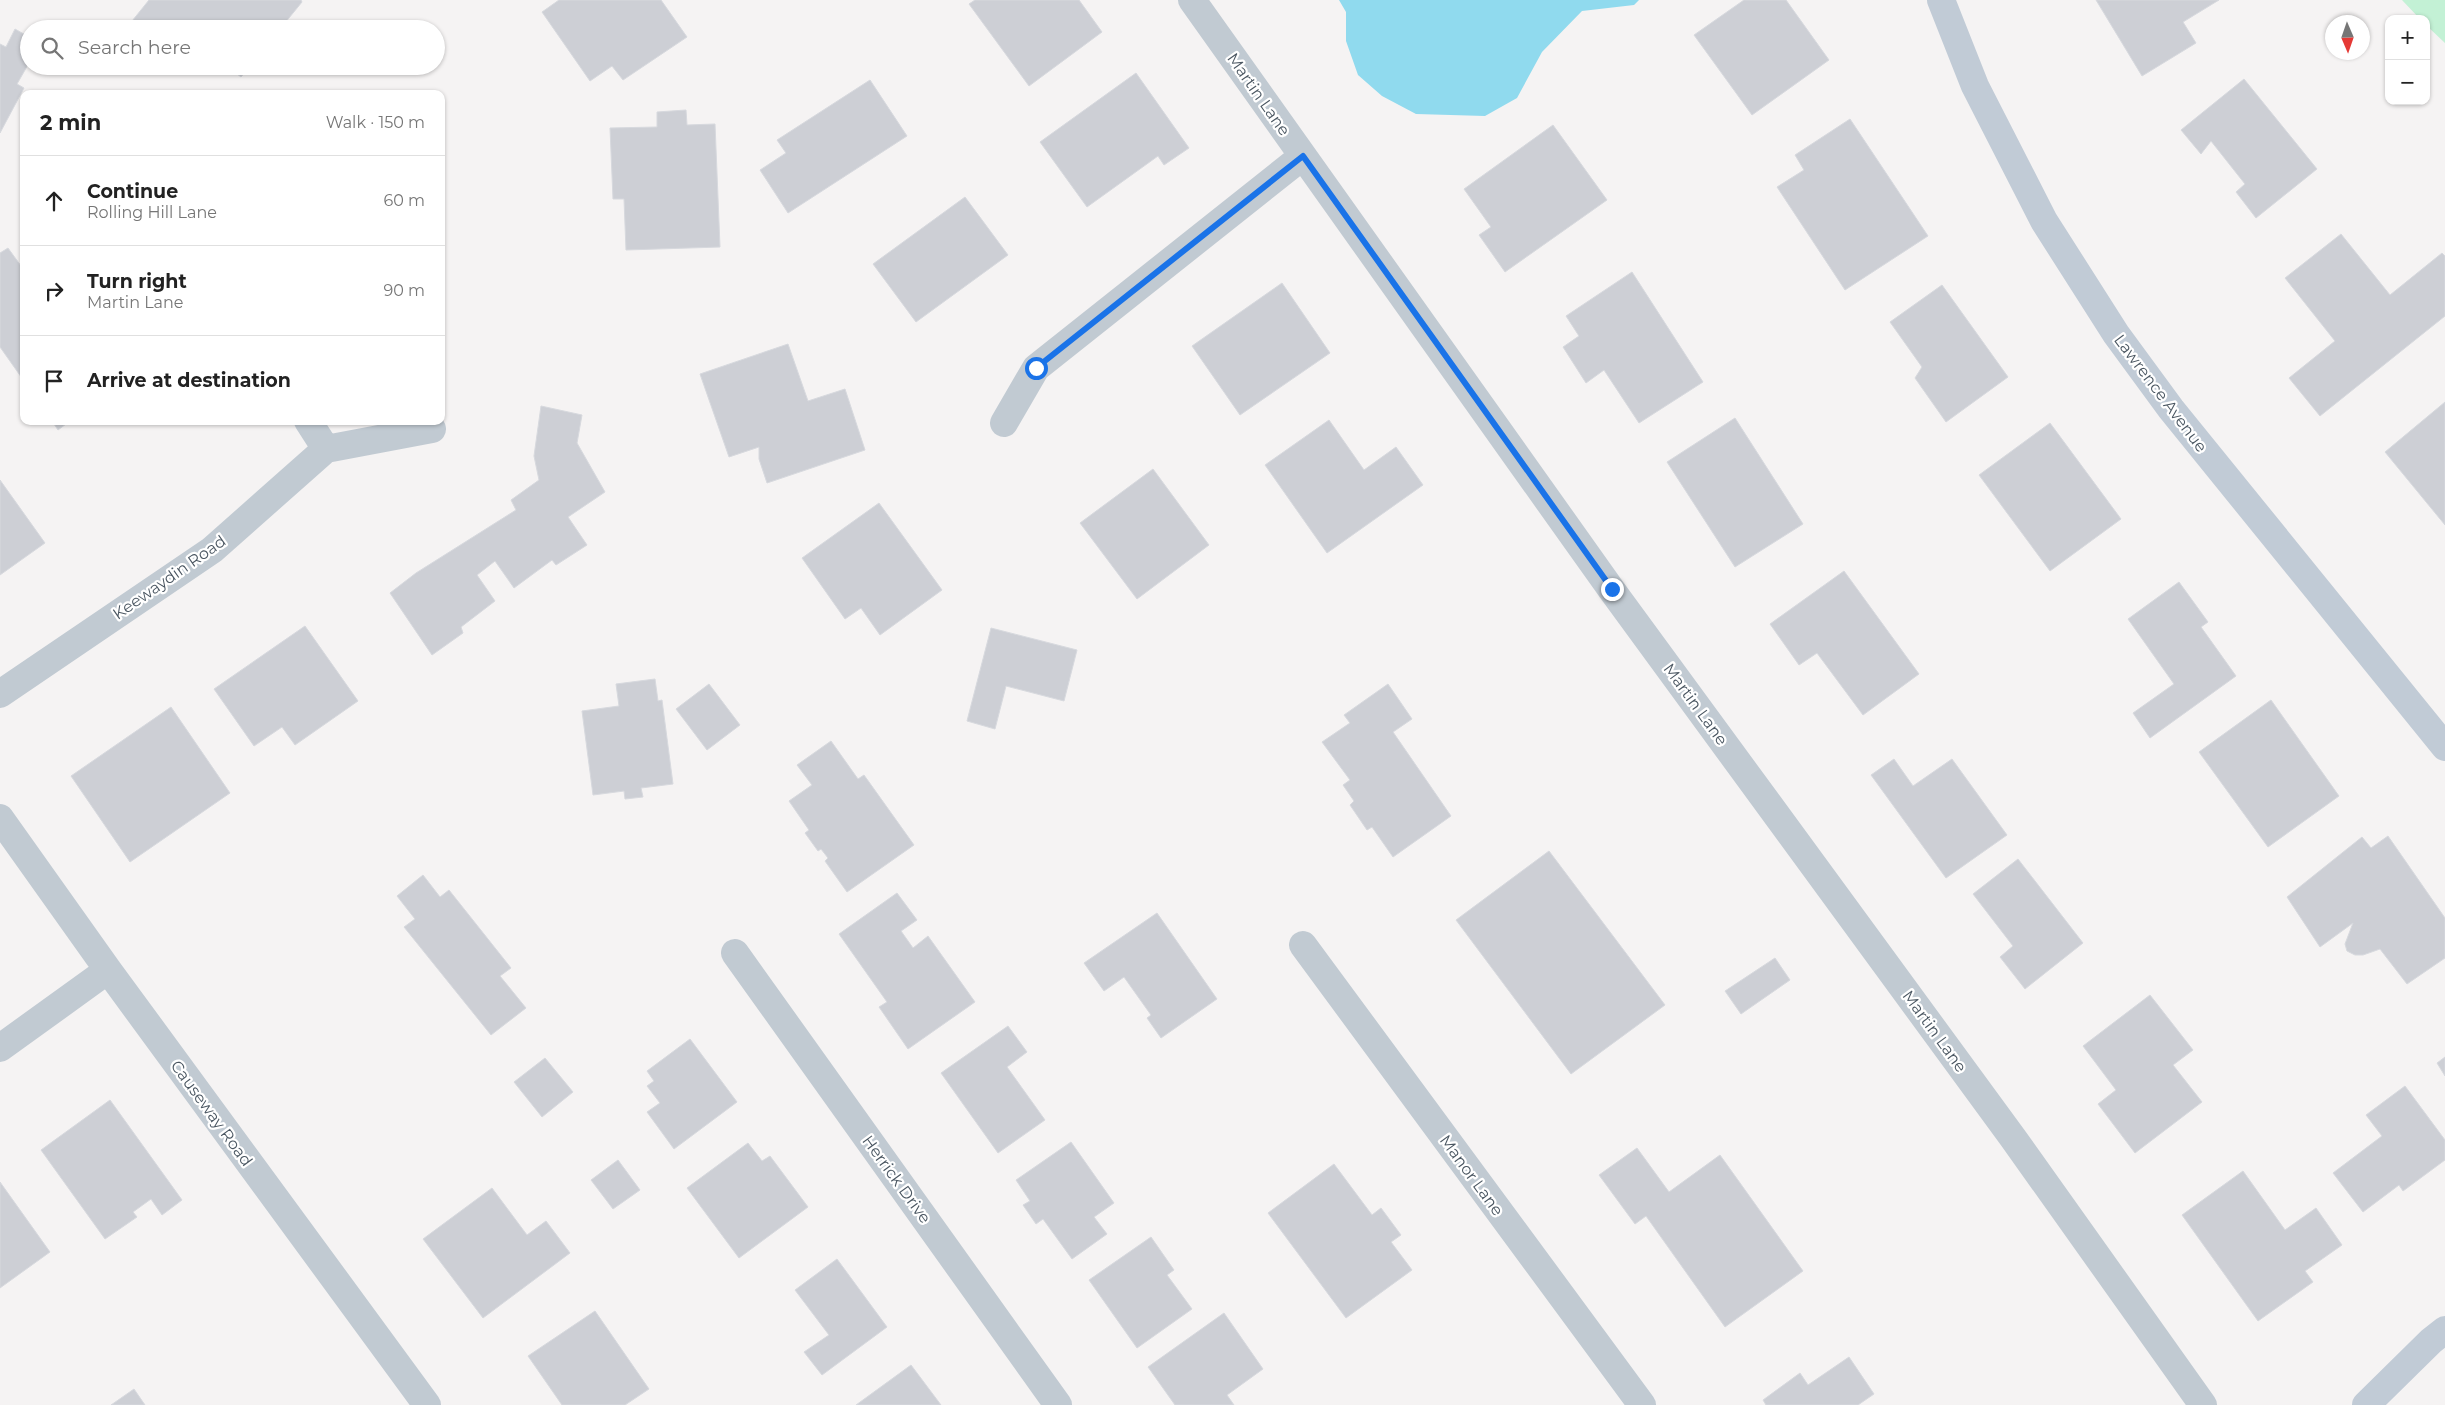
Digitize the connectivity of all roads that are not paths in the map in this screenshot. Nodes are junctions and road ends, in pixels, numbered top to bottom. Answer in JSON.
{"nodes":[{"id":1,"x":1192,"y":0,"type":"edge"},
{"id":2,"x":1941,"y":0,"type":"edge"},
{"id":3,"x":1303,"y":156,"type":"junction"},
{"id":4,"x":1004,"y":423,"type":"dead end"},
{"id":5,"x":311,"y":425,"type":"edge"},
{"id":6,"x":432,"y":429,"type":"dead end"},
{"id":7,"x":326,"y":449,"type":"junction"},
{"id":8,"x":0,"y":694,"type":"edge"},
{"id":9,"x":2445,"y":747,"type":"edge"},
{"id":10,"x":0,"y":818,"type":"edge"},
{"id":11,"x":1303,"y":945,"type":"dead end"},
{"id":12,"x":735,"y":953,"type":"dead end"},
{"id":13,"x":108,"y":970,"type":"junction"},
{"id":14,"x":0,"y":1048,"type":"edge"},
{"id":15,"x":2445,"y":1330,"type":"edge"},
{"id":16,"x":426,"y":1405,"type":"edge"},
{"id":17,"x":1058,"y":1405,"type":"edge"},
{"id":18,"x":1642,"y":1405,"type":"edge"},
{"id":19,"x":2203,"y":1405,"type":"edge"},
{"id":20,"x":2366,"y":1405,"type":"edge"}],
"edges":[{"from":1,"to":3,"type":"street","name":"Martin Lane"},
{"from":2,"to":9,"type":"street","name":"Lawrence Avenue"},
{"from":3,"to":4,"type":"street"},
{"from":3,"to":19,"type":"street","name":"Martin Lane"},
{"from":5,"to":7,"type":"street"},
{"from":6,"to":7,"type":"street"},
{"from":7,"to":8,"type":"street","name":"Keewaydin Road"},
{"from":10,"to":13,"type":"street","name":"Causeway Road"},
{"from":11,"to":18,"type":"street","name":"Manor Lane"},
{"from":12,"to":17,"type":"street","name":"Herrick Drive"},
{"from":13,"to":14,"type":"street"},
{"from":13,"to":16,"type":"street","name":"Causeway Road"},
{"from":15,"to":20,"type":"street"}]}
